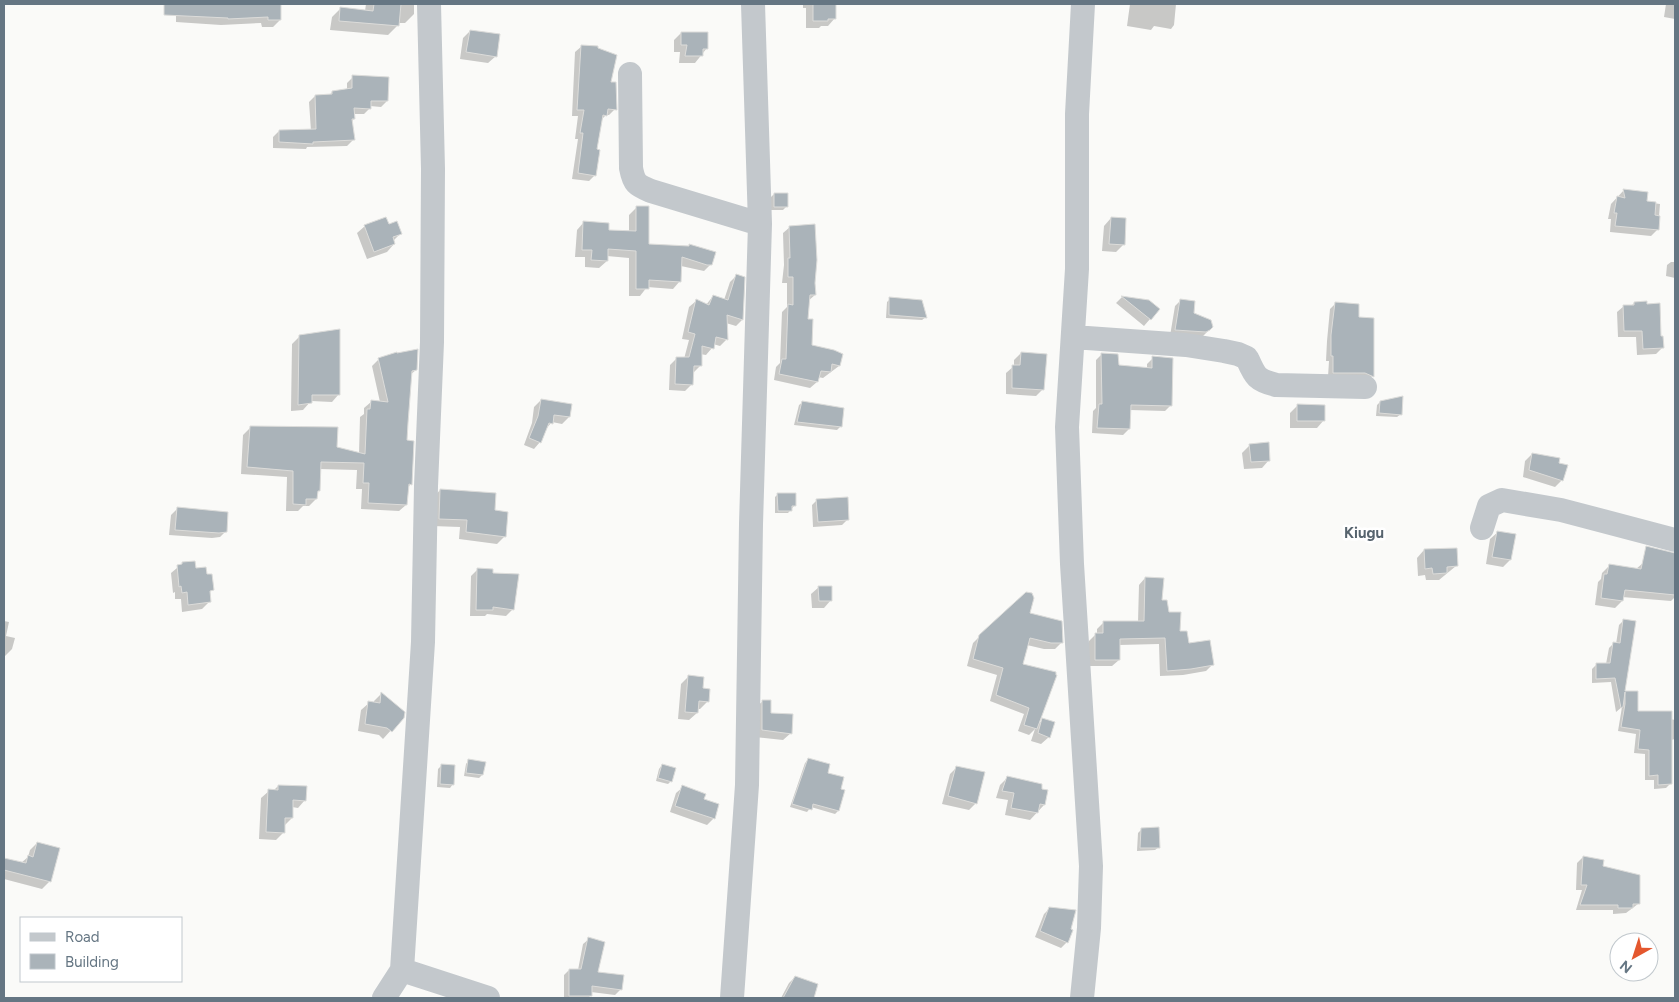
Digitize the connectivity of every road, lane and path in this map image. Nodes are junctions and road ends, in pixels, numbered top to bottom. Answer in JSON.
{"nodes":[{"id":1,"x":429,"y":4,"type":"edge"},
{"id":2,"x":752,"y":4,"type":"edge"},
{"id":3,"x":1083,"y":4,"type":"edge"},
{"id":4,"x":630,"y":74,"type":"dead end"},
{"id":5,"x":760,"y":224,"type":"junction"},
{"id":6,"x":1073,"y":336,"type":"junction"},
{"id":7,"x":1365,"y":387,"type":"dead end"},
{"id":8,"x":1482,"y":528,"type":"dead end"},
{"id":9,"x":1675,"y":540,"type":"edge"},
{"id":10,"x":402,"y":970,"type":"junction"},
{"id":11,"x":384,"y":998,"type":"edge"},
{"id":12,"x":488,"y":998,"type":"edge"},
{"id":13,"x":732,"y":998,"type":"edge"},
{"id":14,"x":1082,"y":998,"type":"edge"}],
"edges":[{"from":1,"to":10,"type":"street"},
{"from":2,"to":5,"type":"street"},
{"from":3,"to":6,"type":"street"},
{"from":4,"to":5,"type":"street"},
{"from":5,"to":13,"type":"street"},
{"from":6,"to":7,"type":"street"},
{"from":6,"to":14,"type":"street"},
{"from":8,"to":9,"type":"street"},
{"from":10,"to":11,"type":"street"},
{"from":10,"to":12,"type":"street"}]}
